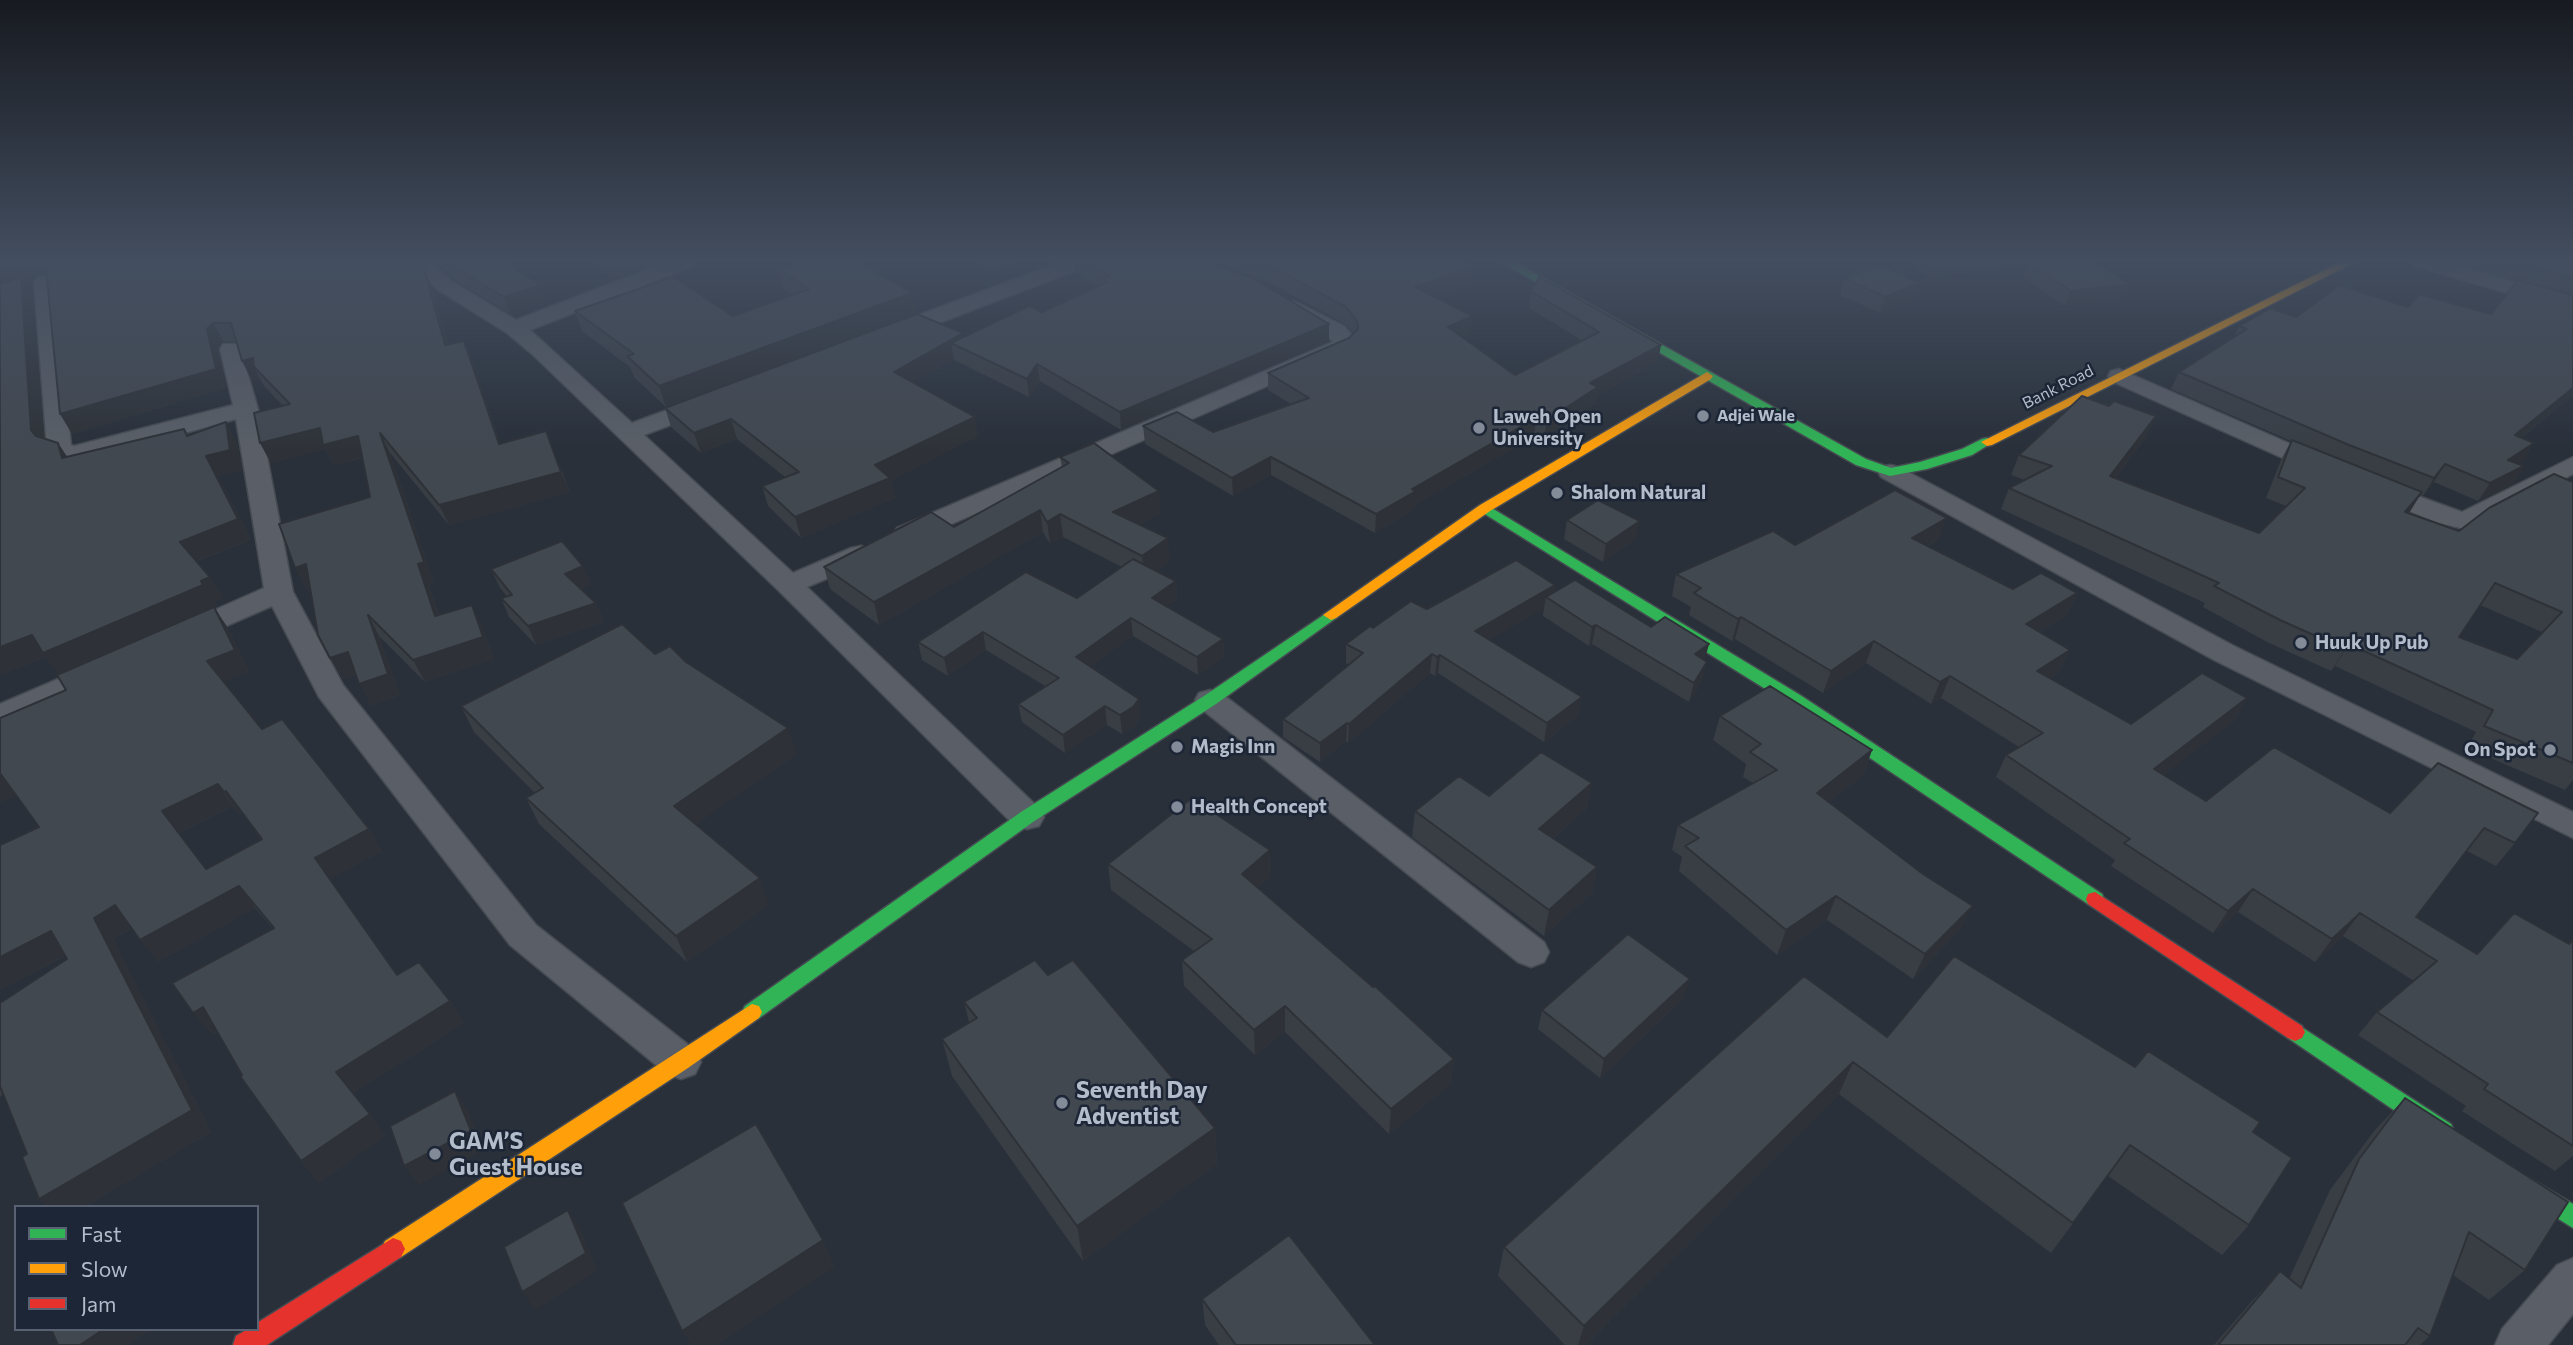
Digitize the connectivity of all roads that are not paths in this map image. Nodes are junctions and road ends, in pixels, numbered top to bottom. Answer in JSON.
{"nodes":[{"id":1,"x":39,"y":325,"type":"edge"},
{"id":2,"x":508,"y":325,"type":"edge"},
{"id":3,"x":522,"y":325,"type":"edge"},
{"id":4,"x":914,"y":325,"type":"edge"},
{"id":5,"x":1325,"y":325,"type":"edge"},
{"id":6,"x":1617,"y":325,"type":"edge"},
{"id":7,"x":2223,"y":325,"type":"edge"},
{"id":8,"x":514,"y":328,"type":"junction"},
{"id":9,"x":876,"y":339,"type":"edge"},
{"id":10,"x":231,"y":349,"type":"edge"},
{"id":11,"x":1707,"y":376,"type":"junction"},
{"id":12,"x":2119,"y":376,"type":"junction"},
{"id":13,"x":725,"y":396,"type":"edge"},
{"id":14,"x":246,"y":409,"type":"junction"},
{"id":15,"x":627,"y":433,"type":"junction"},
{"id":16,"x":2573,"y":464,"type":"edge"},
{"id":17,"x":1891,"y":472,"type":"junction"},
{"id":18,"x":1485,"y":508,"type":"junction"},
{"id":19,"x":789,"y":585,"type":"junction"},
{"id":20,"x":279,"y":592,"type":"junction"},
{"id":21,"x":165,"y":643,"type":"edge"},
{"id":22,"x":127,"y":659,"type":"edge"},
{"id":23,"x":1210,"y":700,"type":"junction"},
{"id":24,"x":0,"y":716,"type":"edge"},
{"id":25,"x":1027,"y":817,"type":"junction"},
{"id":26,"x":2573,"y":825,"type":"edge"},
{"id":27,"x":1531,"y":951,"type":"dead end"},
{"id":28,"x":681,"y":1062,"type":"junction"},
{"id":29,"x":2457,"y":1140,"type":"edge"},
{"id":30,"x":2503,"y":1171,"type":"edge"},
{"id":31,"x":2573,"y":1217,"type":"edge"},
{"id":32,"x":2573,"y":1280,"type":"edge"},
{"id":33,"x":245,"y":1345,"type":"edge"},
{"id":34,"x":2518,"y":1345,"type":"edge"}],
"edges":[{"from":1,"to":14,"type":"street"},
{"from":2,"to":8,"type":"street"},
{"from":3,"to":8,"type":"street"},
{"from":4,"to":9,"type":"street"},
{"from":5,"to":19,"type":"street"},
{"from":6,"to":11,"type":"street"},
{"from":7,"to":12,"type":"street","name":"Bank Road"},
{"from":8,"to":15,"type":"street"},
{"from":10,"to":14,"type":"street"},
{"from":11,"to":17,"type":"street"},
{"from":11,"to":18,"type":"street"},
{"from":12,"to":16,"type":"street"},
{"from":12,"to":17,"type":"street","name":"Bank Road"},
{"from":13,"to":15,"type":"street"},
{"from":14,"to":20,"type":"street"},
{"from":15,"to":19,"type":"street"},
{"from":17,"to":26,"type":"street"},
{"from":18,"to":23,"type":"street"},
{"from":18,"to":29,"type":"street"},
{"from":19,"to":25,"type":"street"},
{"from":20,"to":21,"type":"street"},
{"from":20,"to":28,"type":"street"},
{"from":22,"to":24,"type":"street"},
{"from":23,"to":25,"type":"street"},
{"from":23,"to":27,"type":"street"},
{"from":25,"to":28,"type":"street"},
{"from":28,"to":33,"type":"street"},
{"from":30,"to":31,"type":"street"},
{"from":32,"to":34,"type":"street"}]}
